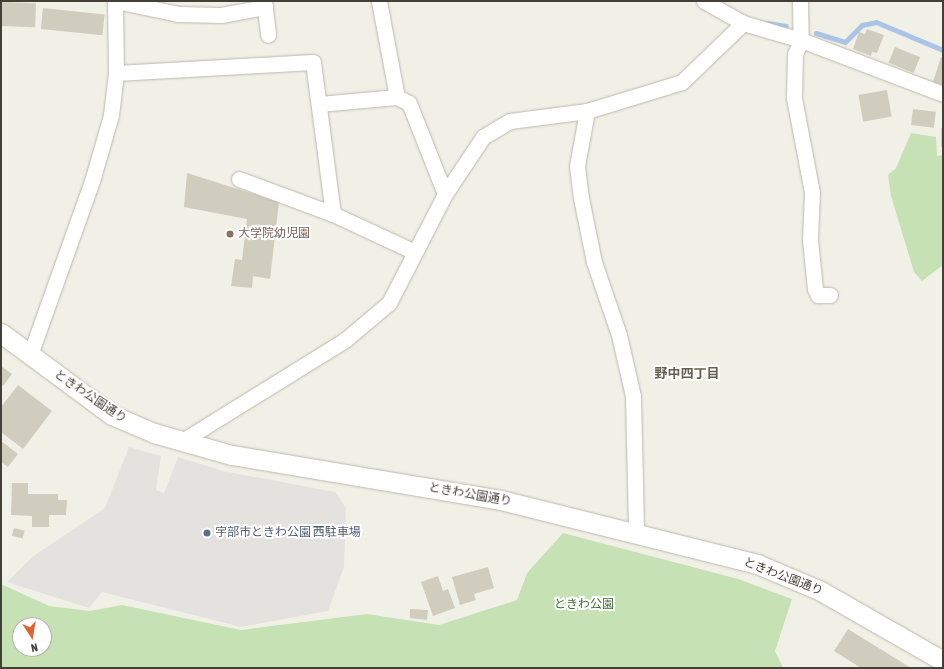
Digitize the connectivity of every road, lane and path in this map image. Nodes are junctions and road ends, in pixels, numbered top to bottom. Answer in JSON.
{"nodes":[{"id":1,"x":116,"y":1,"type":"edge"},
{"id":2,"x":379,"y":1,"type":"edge"},
{"id":3,"x":704,"y":1,"type":"edge"},
{"id":4,"x":800,"y":1,"type":"edge"},
{"id":5,"x":264,"y":4,"type":"edge"},
{"id":6,"x":743,"y":23,"type":"junction"},
{"id":7,"x":268,"y":35,"type":"dead end"},
{"id":8,"x":801,"y":40,"type":"junction"},
{"id":9,"x":116,"y":73,"type":"junction"},
{"id":10,"x":943,"y":94,"type":"edge"},
{"id":11,"x":397,"y":97,"type":"junction"},
{"id":12,"x":319,"y":104,"type":"junction"},
{"id":13,"x":587,"y":111,"type":"junction"},
{"id":14,"x":239,"y":179,"type":"dead end"},
{"id":15,"x":445,"y":194,"type":"junction"},
{"id":16,"x":333,"y":214,"type":"junction"},
{"id":17,"x":415,"y":252,"type":"junction"},
{"id":18,"x":830,"y":295,"type":"dead end"},
{"id":19,"x":1,"y":333,"type":"edge"},
{"id":20,"x":30,"y":355,"type":"junction"},
{"id":21,"x":182,"y":441,"type":"junction"},
{"id":22,"x":636,"y":533,"type":"junction"},
{"id":23,"x":943,"y":661,"type":"edge"}],
"edges":[{"from":1,"to":5,"type":"street"},
{"from":1,"to":9,"type":"street"},
{"from":2,"to":11,"type":"street"},
{"from":3,"to":6,"type":"street"},
{"from":4,"to":8,"type":"street"},
{"from":5,"to":7,"type":"street"},
{"from":6,"to":8,"type":"street"},
{"from":6,"to":13,"type":"street"},
{"from":8,"to":10,"type":"street"},
{"from":8,"to":18,"type":"street"},
{"from":9,"to":12,"type":"street"},
{"from":9,"to":20,"type":"street"},
{"from":11,"to":12,"type":"street"},
{"from":11,"to":15,"type":"street"},
{"from":12,"to":16,"type":"street"},
{"from":13,"to":15,"type":"street"},
{"from":13,"to":22,"type":"street"},
{"from":14,"to":16,"type":"street"},
{"from":15,"to":17,"type":"street"},
{"from":16,"to":17,"type":"street"},
{"from":17,"to":21,"type":"street"},
{"from":19,"to":20,"type":"street","name":"ときわ公園通り"},
{"from":20,"to":21,"type":"street","name":"ときわ公園通り"},
{"from":21,"to":22,"type":"street","name":"ときわ公園通り"},
{"from":22,"to":23,"type":"street","name":"ときわ公園通り"}]}
